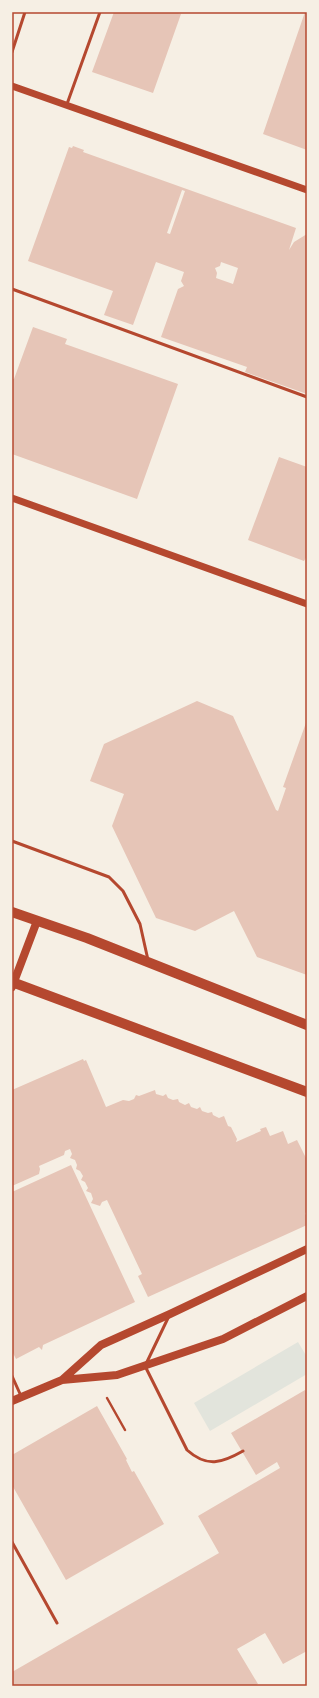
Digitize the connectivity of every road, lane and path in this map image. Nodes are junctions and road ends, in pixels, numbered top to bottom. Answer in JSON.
{"nodes":[{"id":1,"x":25,"y":12,"type":"edge"},
{"id":2,"x":100,"y":12,"type":"edge"},
{"id":3,"x":12,"y":52,"type":"edge"},
{"id":4,"x":12,"y":86,"type":"edge"},
{"id":5,"x":66,"y":106,"type":"junction"},
{"id":6,"x":307,"y":190,"type":"edge"},
{"id":7,"x":12,"y":289,"type":"edge"},
{"id":8,"x":307,"y":396,"type":"edge"},
{"id":9,"x":12,"y":498,"type":"edge"},
{"id":10,"x":307,"y":604,"type":"edge"},
{"id":11,"x":12,"y":841,"type":"edge"},
{"id":12,"x":12,"y":912,"type":"edge"},
{"id":13,"x":37,"y":921,"type":"junction"},
{"id":14,"x":148,"y":963,"type":"junction"},
{"id":15,"x":13,"y":984,"type":"edge"},
{"id":16,"x":307,"y":1025,"type":"edge"},
{"id":17,"x":307,"y":1092,"type":"edge"},
{"id":18,"x":307,"y":1249,"type":"edge"},
{"id":19,"x":307,"y":1296,"type":"edge"},
{"id":20,"x":170,"y":1314,"type":"junction"},
{"id":21,"x":145,"y":1366,"type":"junction"},
{"id":22,"x":12,"y":1376,"type":"edge"},
{"id":23,"x":62,"y":1380,"type":"junction"},
{"id":24,"x":22,"y":1397,"type":"junction"},
{"id":25,"x":107,"y":1398,"type":"dead end"},
{"id":26,"x":12,"y":1401,"type":"edge"},
{"id":27,"x":125,"y":1430,"type":"dead end"},
{"id":28,"x":243,"y":1451,"type":"dead end"},
{"id":29,"x":12,"y":1542,"type":"edge"},
{"id":30,"x":57,"y":1623,"type":"dead end"}],
"edges":[{"from":1,"to":3,"type":"lane"},
{"from":2,"to":5,"type":"lane"},
{"from":4,"to":5,"type":"street"},
{"from":5,"to":6,"type":"street"},
{"from":7,"to":8,"type":"lane"},
{"from":9,"to":10,"type":"street"},
{"from":11,"to":14,"type":"lane"},
{"from":12,"to":13,"type":"main road"},
{"from":13,"to":14,"type":"main road"},
{"from":13,"to":15,"type":"main road"},
{"from":14,"to":16,"type":"main road"},
{"from":15,"to":17,"type":"main road"},
{"from":18,"to":20,"type":"main road"},
{"from":19,"to":21,"type":"main road"},
{"from":20,"to":21,"type":"lane"},
{"from":20,"to":23,"type":"main road"},
{"from":21,"to":23,"type":"main road"},
{"from":21,"to":28,"type":"lane"},
{"from":22,"to":24,"type":"lane"},
{"from":23,"to":24,"type":"main road"},
{"from":24,"to":26,"type":"main road"},
{"from":25,"to":27,"type":"path"},
{"from":29,"to":30,"type":"lane"}]}
